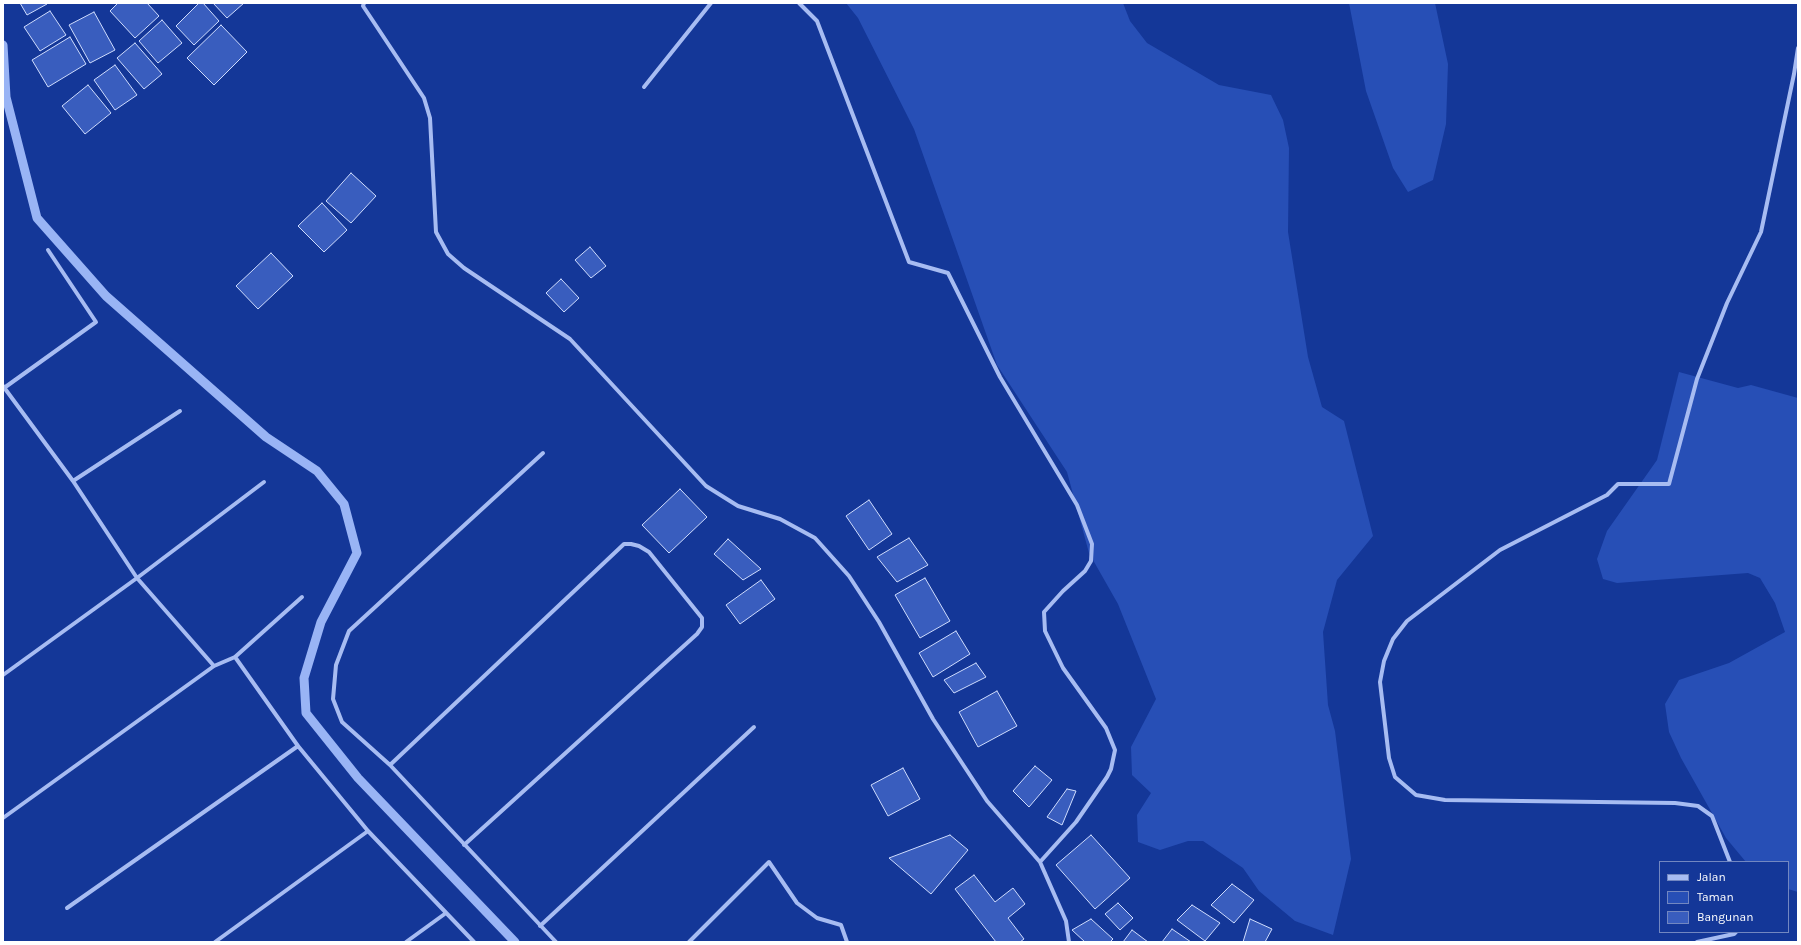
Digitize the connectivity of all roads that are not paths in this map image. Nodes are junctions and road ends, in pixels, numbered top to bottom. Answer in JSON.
{"nodes":[{"id":1,"x":711,"y":3,"type":"edge"},
{"id":2,"x":799,"y":3,"type":"edge"},
{"id":3,"x":362,"y":4,"type":"edge"},
{"id":4,"x":1798,"y":48,"type":"edge"},
{"id":5,"x":644,"y":87,"type":"dead end"},
{"id":6,"x":48,"y":250,"type":"dead end"},
{"id":7,"x":3,"y":387,"type":"edge"},
{"id":8,"x":180,"y":411,"type":"dead end"},
{"id":9,"x":543,"y":453,"type":"dead end"},
{"id":10,"x":73,"y":481,"type":"junction"},
{"id":11,"x":264,"y":482,"type":"dead end"},
{"id":12,"x":137,"y":578,"type":"junction"},
{"id":13,"x":302,"y":597,"type":"dead end"},
{"id":14,"x":235,"y":657,"type":"junction"},
{"id":15,"x":214,"y":666,"type":"junction"},
{"id":16,"x":3,"y":675,"type":"edge"},
{"id":17,"x":754,"y":727,"type":"dead end"},
{"id":18,"x":298,"y":746,"type":"junction"},
{"id":19,"x":390,"y":765,"type":"junction"},
{"id":20,"x":3,"y":818,"type":"edge"},
{"id":21,"x":368,"y":831,"type":"junction"},
{"id":22,"x":464,"y":845,"type":"junction"},
{"id":23,"x":1730,"y":861,"type":"edge"},
{"id":24,"x":1040,"y":862,"type":"junction"},
{"id":25,"x":67,"y":908,"type":"dead end"},
{"id":26,"x":446,"y":912,"type":"junction"},
{"id":27,"x":540,"y":926,"type":"junction"},
{"id":28,"x":1735,"y":933,"type":"edge"},
{"id":29,"x":215,"y":942,"type":"edge"},
{"id":30,"x":406,"y":942,"type":"edge"},
{"id":31,"x":474,"y":942,"type":"edge"},
{"id":32,"x":556,"y":942,"type":"edge"},
{"id":33,"x":689,"y":942,"type":"edge"},
{"id":34,"x":847,"y":942,"type":"edge"},
{"id":35,"x":1070,"y":942,"type":"edge"},
{"id":36,"x":1697,"y":942,"type":"edge"}],
"edges":[{"from":1,"to":5,"type":"street"},
{"from":2,"to":24,"type":"street"},
{"from":3,"to":24,"type":"street"},
{"from":4,"to":23,"type":"street"},
{"from":6,"to":7,"type":"street"},
{"from":7,"to":10,"type":"street"},
{"from":8,"to":10,"type":"street"},
{"from":9,"to":19,"type":"street"},
{"from":10,"to":12,"type":"street"},
{"from":11,"to":12,"type":"street"},
{"from":12,"to":15,"type":"street"},
{"from":12,"to":16,"type":"street"},
{"from":13,"to":14,"type":"street"},
{"from":14,"to":15,"type":"street"},
{"from":14,"to":18,"type":"street"},
{"from":15,"to":20,"type":"street"},
{"from":17,"to":27,"type":"street"},
{"from":18,"to":21,"type":"street"},
{"from":18,"to":25,"type":"street"},
{"from":19,"to":22,"type":"street"},
{"from":19,"to":22,"type":"street"},
{"from":21,"to":26,"type":"street"},
{"from":21,"to":29,"type":"street"},
{"from":22,"to":27,"type":"street"},
{"from":24,"to":35,"type":"street"},
{"from":26,"to":30,"type":"street"},
{"from":26,"to":31,"type":"street"},
{"from":27,"to":32,"type":"street"},
{"from":28,"to":36,"type":"street"},
{"from":33,"to":34,"type":"street"}]}
